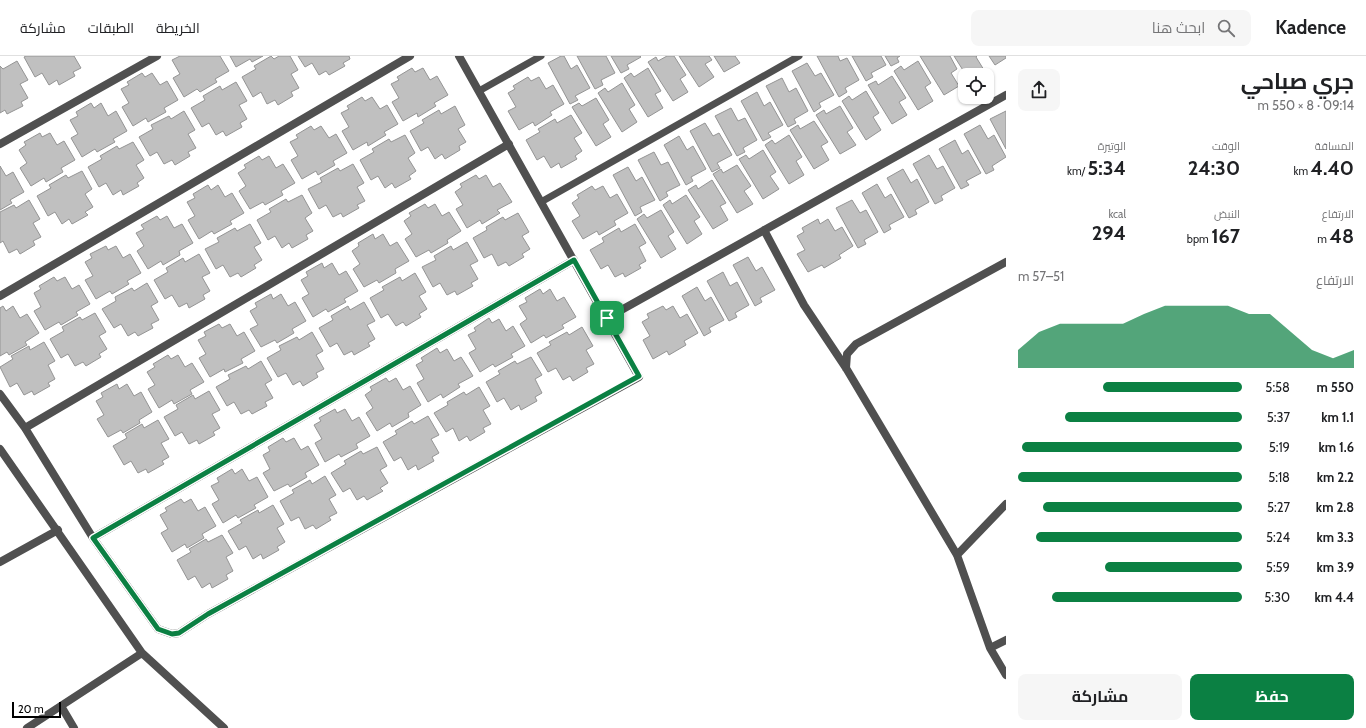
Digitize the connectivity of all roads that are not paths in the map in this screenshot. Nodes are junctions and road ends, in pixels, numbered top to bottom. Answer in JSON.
{"nodes":[{"id":1,"x":157,"y":56,"type":"edge"},
{"id":2,"x":410,"y":56,"type":"edge"},
{"id":3,"x":459,"y":56,"type":"edge"},
{"id":4,"x":541,"y":56,"type":"edge"},
{"id":5,"x":799,"y":56,"type":"edge"},
{"id":6,"x":479,"y":91,"type":"junction"},
{"id":7,"x":1006,"y":95,"type":"edge"},
{"id":8,"x":0,"y":144,"type":"edge"},
{"id":9,"x":509,"y":144,"type":"junction"},
{"id":10,"x":541,"y":202,"type":"junction"},
{"id":11,"x":764,"y":230,"type":"junction"},
{"id":12,"x":574,"y":260,"type":"junction"},
{"id":13,"x":1006,"y":262,"type":"edge"},
{"id":14,"x":0,"y":296,"type":"edge"},
{"id":15,"x":607,"y":318,"type":"junction"},
{"id":16,"x":846,"y":368,"type":"junction"},
{"id":17,"x":0,"y":394,"type":"edge"},
{"id":18,"x":25,"y":428,"type":"junction"},
{"id":19,"x":0,"y":449,"type":"edge"},
{"id":20,"x":1006,"y":504,"type":"edge"},
{"id":21,"x":58,"y":530,"type":"junction"},
{"id":22,"x":93,"y":538,"type":"junction"},
{"id":23,"x":957,"y":554,"type":"junction"},
{"id":24,"x":0,"y":562,"type":"edge"},
{"id":25,"x":1006,"y":640,"type":"edge"},
{"id":26,"x":990,"y":648,"type":"junction"},
{"id":27,"x":142,"y":653,"type":"junction"},
{"id":28,"x":1006,"y":675,"type":"edge"},
{"id":29,"x":61,"y":706,"type":"junction"},
{"id":30,"x":26,"y":728,"type":"edge"},
{"id":31,"x":74,"y":728,"type":"edge"},
{"id":32,"x":224,"y":728,"type":"edge"}],
"edges":[{"from":1,"to":8,"type":"street"},
{"from":2,"to":14,"type":"street"},
{"from":3,"to":6,"type":"street"},
{"from":4,"to":6,"type":"lane"},
{"from":5,"to":10,"type":"lane"},
{"from":6,"to":9,"type":"street"},
{"from":7,"to":11,"type":"street"},
{"from":9,"to":10,"type":"street"},
{"from":9,"to":18,"type":"street"},
{"from":10,"to":12,"type":"street"},
{"from":11,"to":15,"type":"street"},
{"from":11,"to":16,"type":"street"},
{"from":12,"to":15,"type":"street"},
{"from":12,"to":22,"type":"street"},
{"from":13,"to":16,"type":"street"},
{"from":15,"to":22,"type":"street"},
{"from":16,"to":23,"type":"street"},
{"from":17,"to":18,"type":"street"},
{"from":18,"to":22,"type":"street"},
{"from":19,"to":21,"type":"street"},
{"from":20,"to":23,"type":"street"},
{"from":21,"to":24,"type":"street"},
{"from":21,"to":27,"type":"street"},
{"from":23,"to":26,"type":"street"},
{"from":25,"to":26,"type":"street"},
{"from":26,"to":28,"type":"street"},
{"from":27,"to":29,"type":"street"},
{"from":27,"to":32,"type":"street"},
{"from":29,"to":30,"type":"street"},
{"from":29,"to":31,"type":"street"}]}
